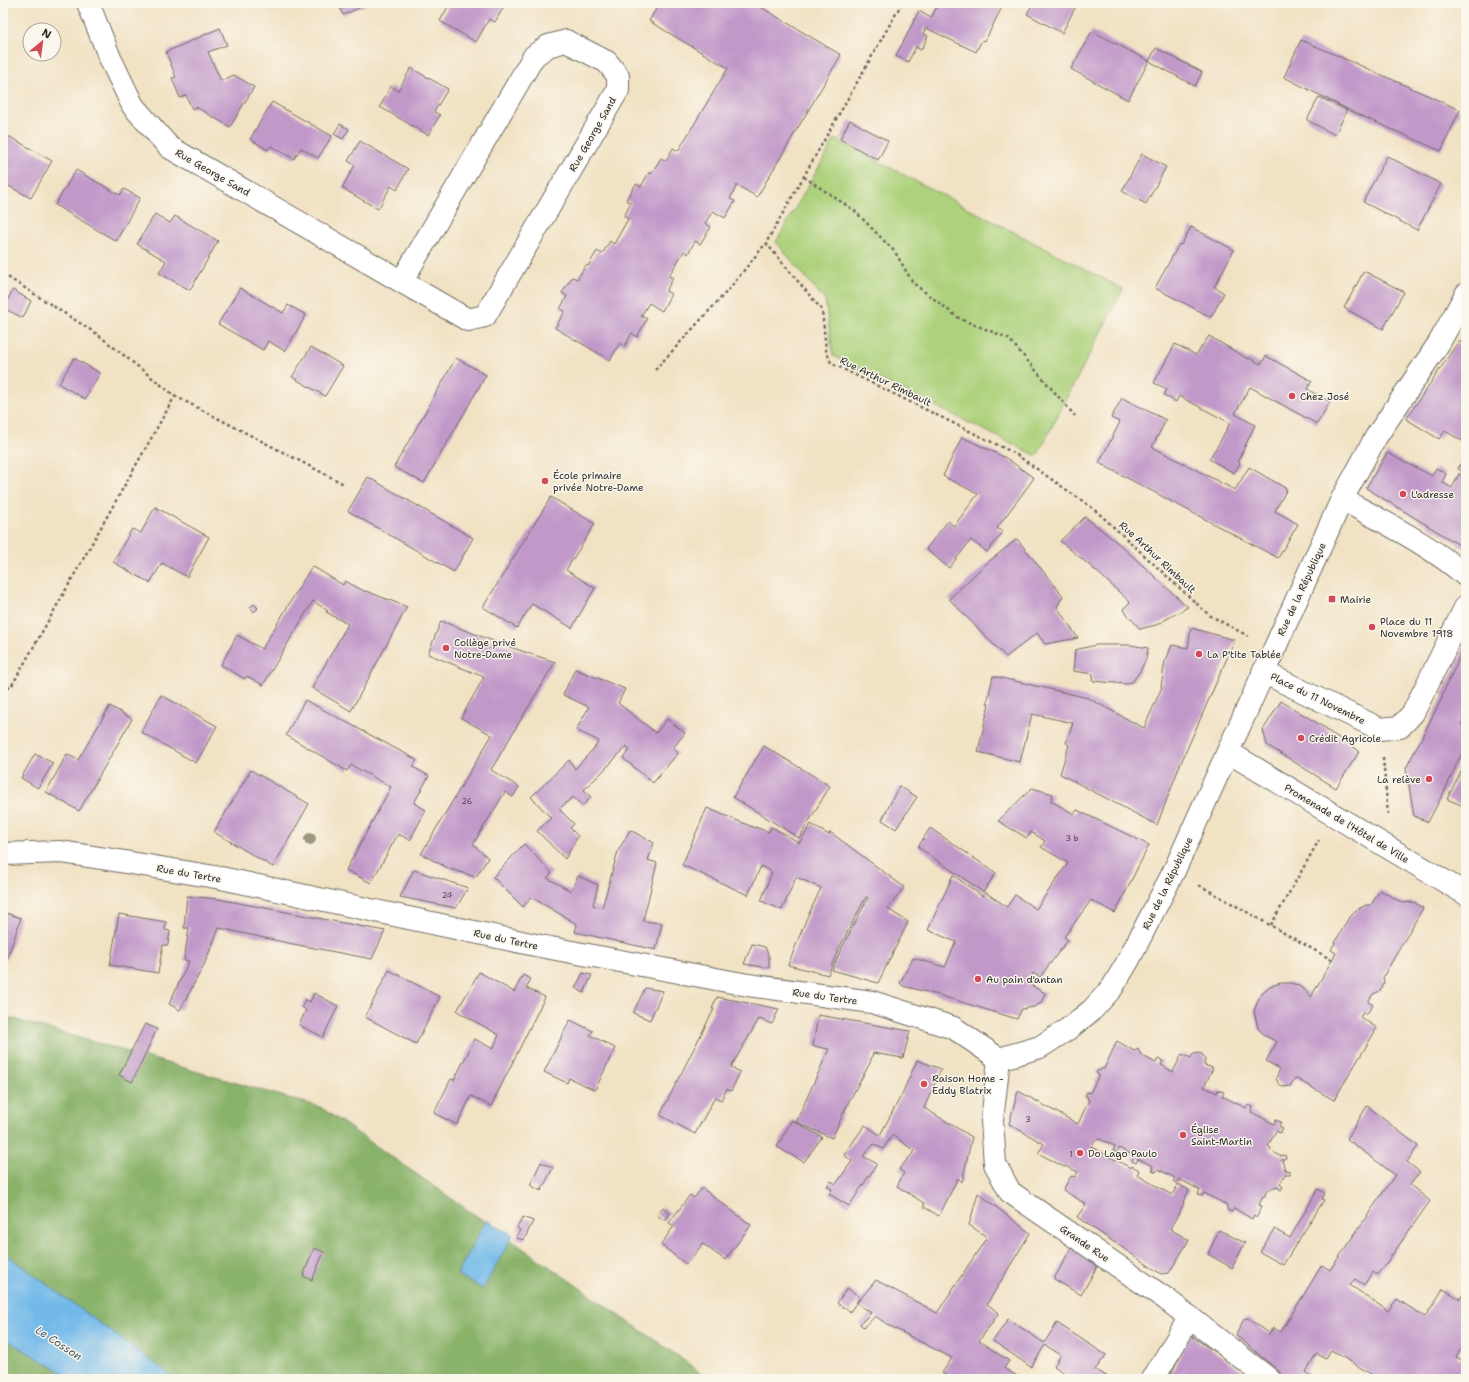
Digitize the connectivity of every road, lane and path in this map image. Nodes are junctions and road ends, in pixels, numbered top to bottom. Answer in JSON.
{"nodes":[{"id":1,"x":88,"y":3,"type":"edge"},
{"id":2,"x":902,"y":3,"type":"edge"},
{"id":3,"x":804,"y":177,"type":"junction"},
{"id":4,"x":766,"y":244,"type":"junction"},
{"id":5,"x":3,"y":274,"type":"edge"},
{"id":6,"x":402,"y":281,"type":"junction"},
{"id":7,"x":1466,"y":294,"type":"edge"},
{"id":8,"x":655,"y":370,"type":"dead end"},
{"id":9,"x":175,"y":396,"type":"junction"},
{"id":10,"x":1075,"y":416,"type":"dead end"},
{"id":11,"x":344,"y":484,"type":"dead end"},
{"id":12,"x":1342,"y":499,"type":"junction"},
{"id":13,"x":1466,"y":576,"type":"edge"},
{"id":14,"x":1466,"y":606,"type":"edge"},
{"id":15,"x":1273,"y":649,"type":"junction"},
{"id":16,"x":1263,"y":672,"type":"junction"},
{"id":17,"x":3,"y":690,"type":"edge"},
{"id":18,"x":1380,"y":729,"type":"junction"},
{"id":19,"x":1228,"y":752,"type":"junction"},
{"id":20,"x":1333,"y":815,"type":"junction"},
{"id":21,"x":1391,"y":849,"type":"junction"},
{"id":22,"x":3,"y":854,"type":"edge"},
{"id":23,"x":1174,"y":871,"type":"junction"},
{"id":24,"x":1466,"y":894,"type":"edge"},
{"id":25,"x":1271,"y":925,"type":"junction"},
{"id":26,"x":1332,"y":960,"type":"dead end"},
{"id":27,"x":999,"y":1059,"type":"junction"},
{"id":28,"x":1190,"y":1317,"type":"junction"},
{"id":29,"x":1154,"y":1379,"type":"edge"},
{"id":30,"x":1269,"y":1379,"type":"edge"}],
"edges":[{"from":1,"to":6,"type":"street","name":"Rue George Sand"},
{"from":2,"to":3,"type":"path"},
{"from":3,"to":4,"type":"path"},
{"from":3,"to":10,"type":"path"},
{"from":4,"to":8,"type":"path"},
{"from":4,"to":15,"type":"path","name":"Rue Arthur Rimbault"},
{"from":5,"to":9,"type":"path"},
{"from":6,"to":6,"type":"street","name":"Rue George Sand"},
{"from":7,"to":12,"type":"street","name":"Rue de la République"},
{"from":9,"to":11,"type":"path"},
{"from":9,"to":17,"type":"path"},
{"from":12,"to":13,"type":"street"},
{"from":12,"to":15,"type":"street","name":"Rue de la République"},
{"from":14,"to":18,"type":"street"},
{"from":15,"to":16,"type":"street","name":"Rue de la République"},
{"from":16,"to":18,"type":"street","name":"Place du 11 Novembre"},
{"from":16,"to":19,"type":"street","name":"Rue de la République"},
{"from":18,"to":21,"type":"path"},
{"from":19,"to":20,"type":"street","name":"Promenade de l'Hôtel de Ville"},
{"from":19,"to":23,"type":"street","name":"Rue de la République"},
{"from":20,"to":21,"type":"street","name":"Promenade de l'Hôtel de Ville"},
{"from":20,"to":25,"type":"path"},
{"from":21,"to":24,"type":"street","name":"Promenade de l'Hôtel de Ville"},
{"from":22,"to":27,"type":"street","name":"Rue du Tertre"},
{"from":23,"to":25,"type":"path"},
{"from":23,"to":27,"type":"street","name":"Rue de la République"},
{"from":25,"to":26,"type":"path"},
{"from":27,"to":28,"type":"street","name":"Grande Rue"},
{"from":28,"to":29,"type":"street"},
{"from":28,"to":30,"type":"street","name":"Grande Rue"}]}
